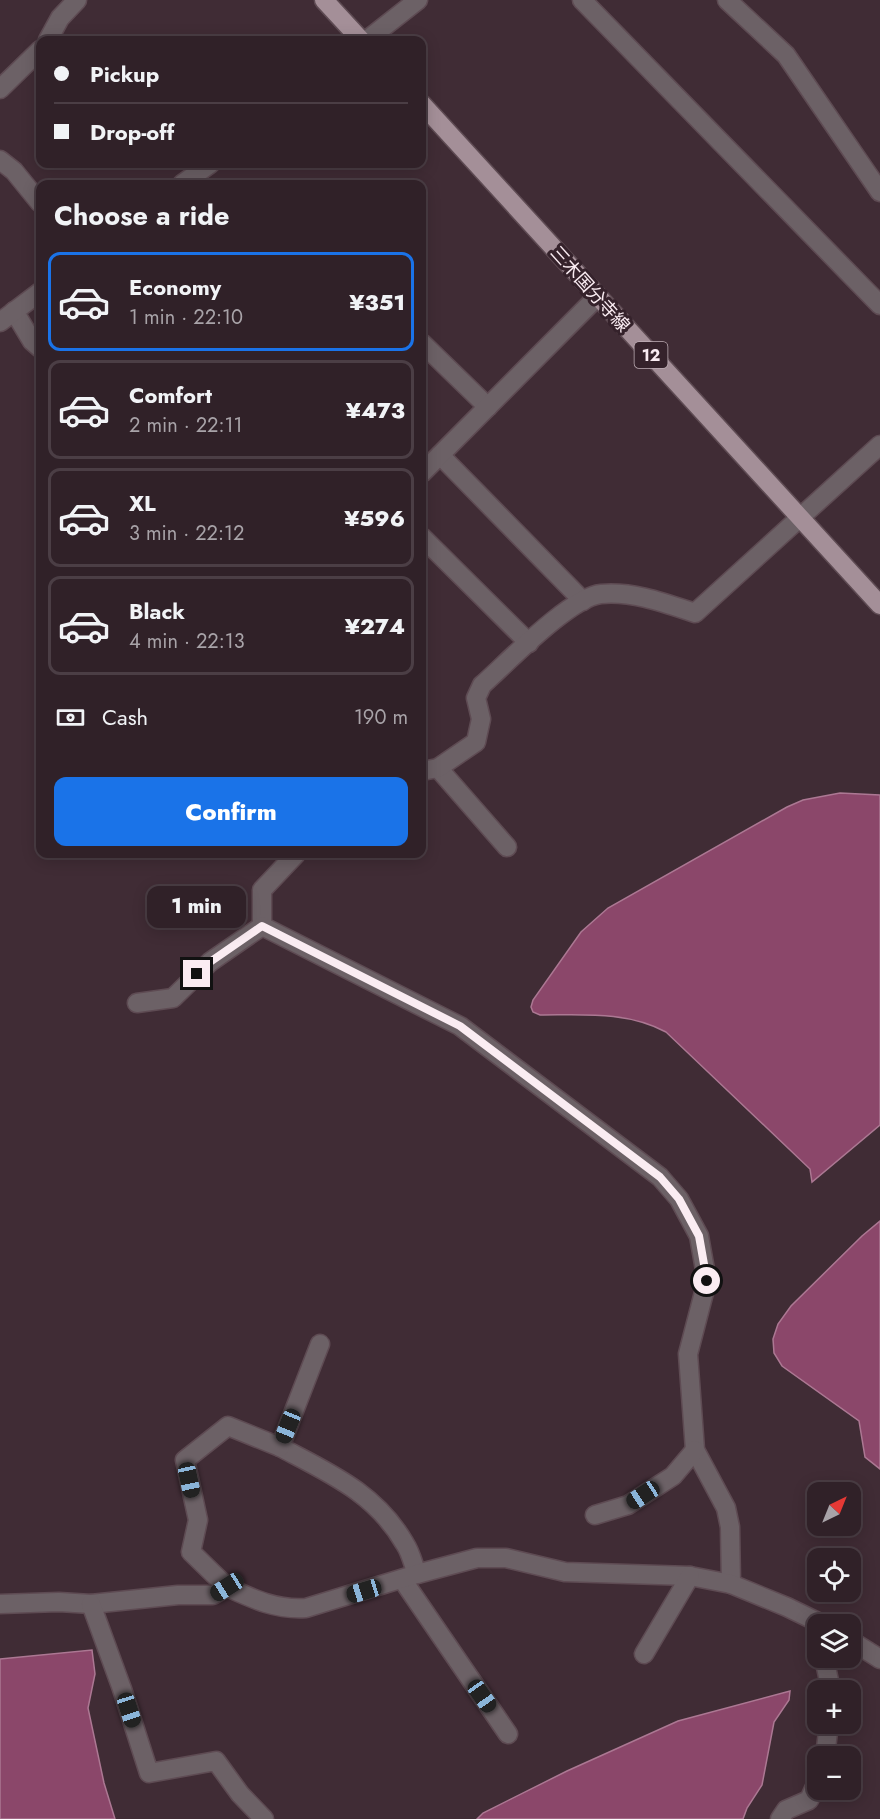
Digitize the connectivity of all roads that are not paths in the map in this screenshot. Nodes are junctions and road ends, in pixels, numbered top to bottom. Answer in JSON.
{"nodes":[{"id":1,"x":77,"y":0,"type":"edge"},
{"id":2,"x":324,"y":0,"type":"edge"},
{"id":3,"x":418,"y":0,"type":"edge"},
{"id":4,"x":582,"y":0,"type":"edge"},
{"id":5,"x":727,"y":0,"type":"edge"},
{"id":6,"x":50,"y":36,"type":"edge"},
{"id":7,"x":358,"y":36,"type":"edge"},
{"id":8,"x":372,"y":36,"type":"edge"},
{"id":9,"x":36,"y":54,"type":"edge"},
{"id":10,"x":0,"y":89,"type":"edge"},
{"id":11,"x":426,"y":108,"type":"edge"},
{"id":12,"x":0,"y":160,"type":"edge"},
{"id":13,"x":204,"y":168,"type":"edge"},
{"id":14,"x":188,"y":180,"type":"edge"},
{"id":15,"x":880,"y":192,"type":"edge"},
{"id":16,"x":36,"y":198,"type":"edge"},
{"id":17,"x":36,"y":294,"type":"edge"},
{"id":18,"x":597,"y":297,"type":"junction"},
{"id":19,"x":880,"y":305,"type":"edge"},
{"id":20,"x":7,"y":316,"type":"edge"},
{"id":21,"x":36,"y":344,"type":"edge"},
{"id":22,"x":426,"y":347,"type":"edge"},
{"id":23,"x":488,"y":407,"type":"junction"},
{"id":24,"x":880,"y":445,"type":"edge"},
{"id":25,"x":432,"y":454,"type":"edge"},
{"id":26,"x":800,"y":518,"type":"junction"},
{"id":27,"x":426,"y":541,"type":"edge"},
{"id":28,"x":583,"y":601,"type":"junction"},
{"id":29,"x":880,"y":605,"type":"edge"},
{"id":30,"x":529,"y":643,"type":"junction"},
{"id":31,"x":430,"y":769,"type":"edge"},
{"id":32,"x":507,"y":847,"type":"dead end"},
{"id":33,"x":292,"y":858,"type":"edge"},
{"id":34,"x":262,"y":926,"type":"junction"},
{"id":35,"x":137,"y":1003,"type":"dead end"},
{"id":36,"x":320,"y":1344,"type":"dead end"},
{"id":37,"x":280,"y":1447,"type":"junction"},
{"id":38,"x":695,"y":1450,"type":"junction"},
{"id":39,"x":595,"y":1515,"type":"dead end"},
{"id":40,"x":410,"y":1576,"type":"junction"},
{"id":41,"x":690,"y":1576,"type":"junction"},
{"id":42,"x":731,"y":1584,"type":"junction"},
{"id":43,"x":227,"y":1587,"type":"junction"},
{"id":44,"x":0,"y":1604,"type":"edge"},
{"id":45,"x":91,"y":1604,"type":"junction"},
{"id":46,"x":807,"y":1619,"type":"edge"},
{"id":47,"x":861,"y":1647,"type":"edge"},
{"id":48,"x":644,"y":1654,"type":"dead end"},
{"id":49,"x":880,"y":1659,"type":"edge"},
{"id":50,"x":508,"y":1734,"type":"dead end"},
{"id":51,"x":809,"y":1800,"type":"edge"},
{"id":52,"x":264,"y":1819,"type":"edge"},
{"id":53,"x":780,"y":1819,"type":"edge"}],
"edges":[{"from":1,"to":6,"type":"street"},
{"from":2,"to":7,"type":"main road"},
{"from":3,"to":8,"type":"street"},
{"from":4,"to":19,"type":"street"},
{"from":5,"to":15,"type":"street"},
{"from":9,"to":10,"type":"street"},
{"from":11,"to":18,"type":"main road","name":"三木国分寺線","number":"12"},
{"from":12,"to":16,"type":"street"},
{"from":13,"to":14,"type":"street"},
{"from":17,"to":20,"type":"street"},
{"from":18,"to":23,"type":"street"},
{"from":18,"to":26,"type":"main road","name":"三木国分寺線","number":"12"},
{"from":20,"to":21,"type":"street"},
{"from":22,"to":23,"type":"street"},
{"from":23,"to":25,"type":"street"},
{"from":24,"to":26,"type":"street"},
{"from":25,"to":28,"type":"street"},
{"from":26,"to":28,"type":"street"},
{"from":26,"to":29,"type":"main road","name":"三木国分寺線","number":"12"},
{"from":27,"to":30,"type":"street"},
{"from":28,"to":30,"type":"street"},
{"from":30,"to":31,"type":"street"},
{"from":31,"to":32,"type":"street"},
{"from":33,"to":34,"type":"street"},
{"from":34,"to":35,"type":"street"},
{"from":34,"to":38,"type":"street"},
{"from":36,"to":37,"type":"street"},
{"from":37,"to":40,"type":"street"},
{"from":37,"to":43,"type":"street"},
{"from":38,"to":39,"type":"street"},
{"from":38,"to":42,"type":"street"},
{"from":40,"to":41,"type":"street"},
{"from":40,"to":43,"type":"street"},
{"from":40,"to":50,"type":"street"},
{"from":41,"to":42,"type":"street"},
{"from":41,"to":48,"type":"street"},
{"from":42,"to":46,"type":"street"},
{"from":43,"to":45,"type":"street"},
{"from":44,"to":45,"type":"street"},
{"from":45,"to":52,"type":"street"},
{"from":47,"to":49,"type":"street"},
{"from":51,"to":53,"type":"street"}]}
